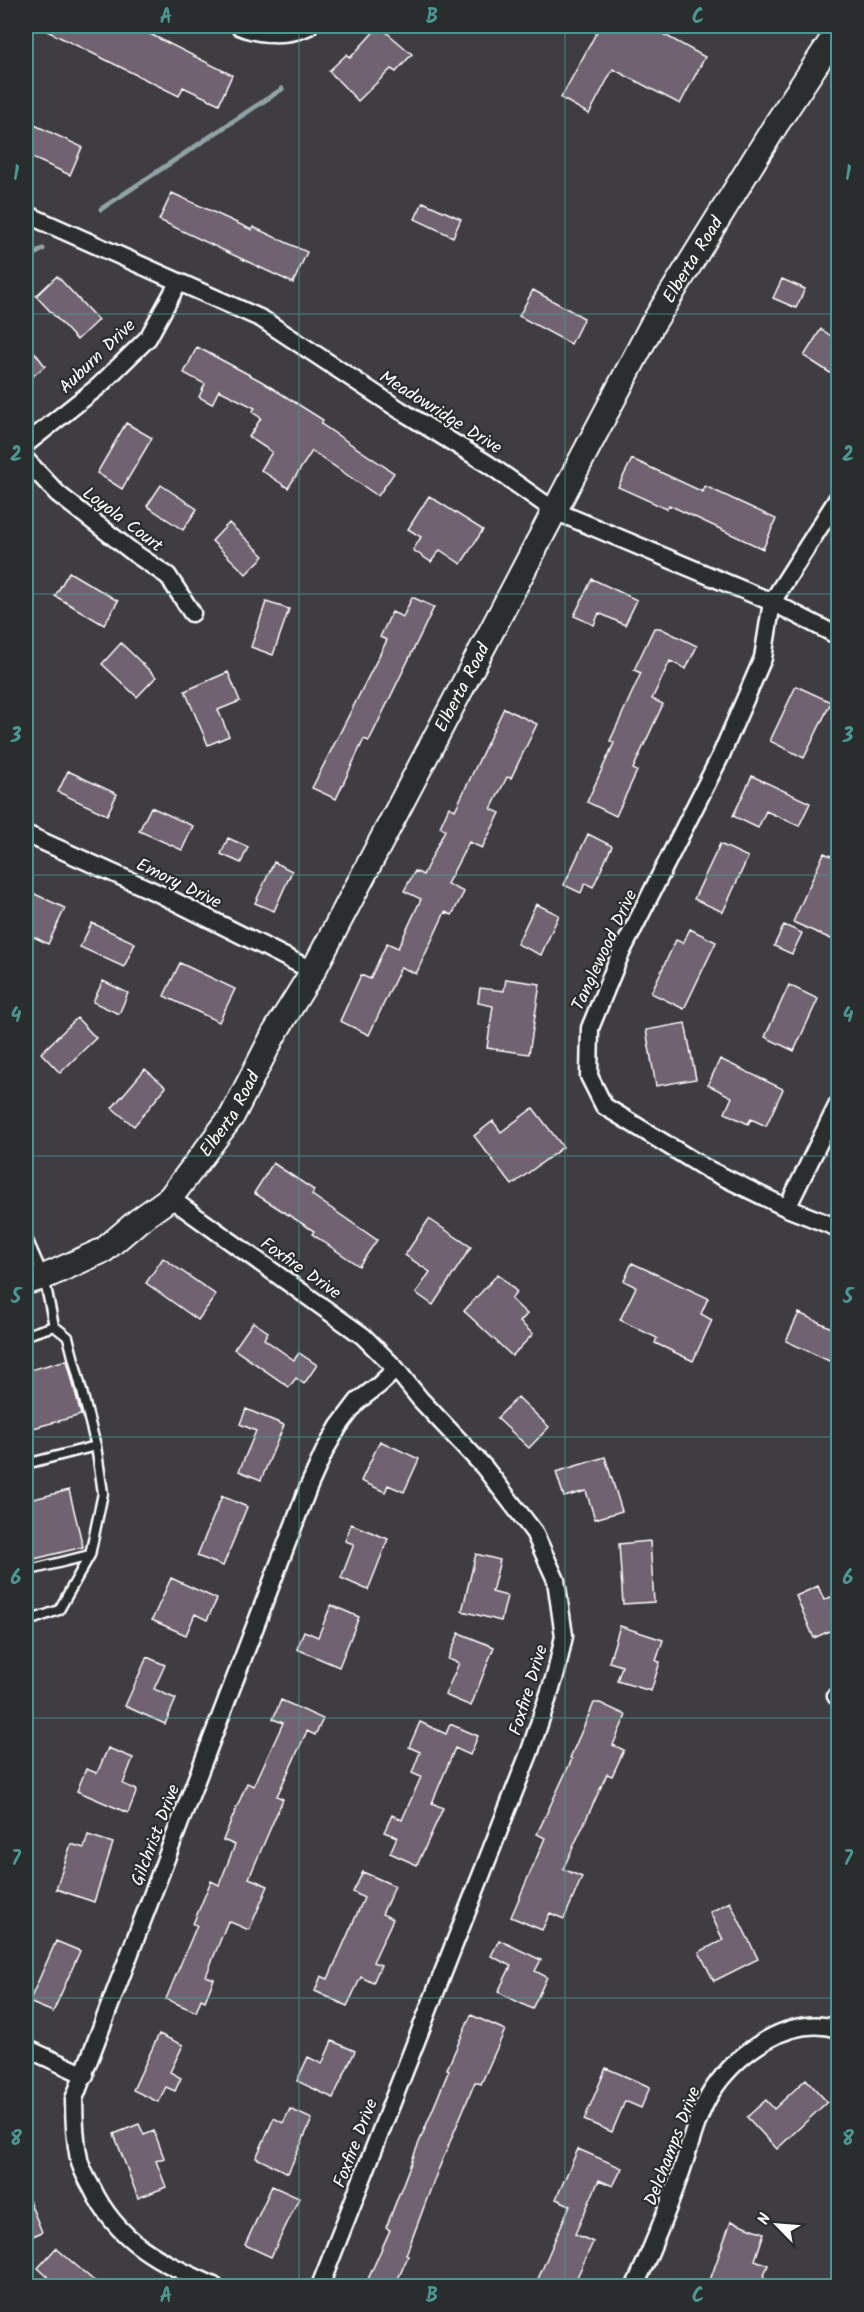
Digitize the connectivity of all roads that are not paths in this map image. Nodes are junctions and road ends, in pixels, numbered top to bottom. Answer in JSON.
{"nodes":[{"id":1,"x":239,"y":26,"type":"edge"},
{"id":2,"x":309,"y":26,"type":"edge"},
{"id":3,"x":838,"y":31,"type":"edge"},
{"id":4,"x":26,"y":214,"type":"edge"},
{"id":5,"x":178,"y":283,"type":"junction"},
{"id":6,"x":26,"y":444,"type":"edge"},
{"id":7,"x":26,"y":460,"type":"edge"},
{"id":8,"x":838,"y":498,"type":"edge"},
{"id":9,"x":555,"y":512,"type":"junction"},
{"id":10,"x":772,"y":602,"type":"junction"},
{"id":11,"x":192,"y":613,"type":"dead end"},
{"id":12,"x":838,"y":636,"type":"edge"},
{"id":13,"x":26,"y":834,"type":"edge"},
{"id":14,"x":314,"y":971,"type":"junction"},
{"id":15,"x":838,"y":1104,"type":"edge"},
{"id":16,"x":170,"y":1198,"type":"junction"},
{"id":17,"x":787,"y":1208,"type":"junction"},
{"id":18,"x":838,"y":1228,"type":"edge"},
{"id":19,"x":26,"y":1236,"type":"edge"},
{"id":20,"x":35,"y":1280,"type":"edge"},
{"id":21,"x":54,"y":1326,"type":"junction"},
{"id":22,"x":26,"y":1335,"type":"edge"},
{"id":23,"x":396,"y":1369,"type":"junction"},
{"id":24,"x":96,"y":1446,"type":"junction"},
{"id":25,"x":26,"y":1464,"type":"edge"},
{"id":26,"x":90,"y":1555,"type":"junction"},
{"id":27,"x":26,"y":1571,"type":"edge"},
{"id":28,"x":26,"y":1622,"type":"edge"},
{"id":29,"x":838,"y":2029,"type":"edge"},
{"id":30,"x":26,"y":2048,"type":"edge"},
{"id":31,"x":85,"y":2075,"type":"junction"},
{"id":32,"x":214,"y":2286,"type":"edge"},
{"id":33,"x":320,"y":2286,"type":"edge"},
{"id":34,"x":635,"y":2286,"type":"edge"}],
"edges":[{"from":1,"to":2,"type":"street"},
{"from":3,"to":9,"type":"street","name":"Elberta Road"},
{"from":4,"to":5,"type":"street","name":"Meadowridge Drive"},
{"from":5,"to":6,"type":"street","name":"Auburn Drive"},
{"from":5,"to":9,"type":"street","name":"Meadowridge Drive"},
{"from":7,"to":11,"type":"street","name":"Loyola Court"},
{"from":8,"to":10,"type":"street"},
{"from":9,"to":10,"type":"street","name":"Meadowridge Drive"},
{"from":9,"to":14,"type":"street","name":"Elberta Road"},
{"from":10,"to":12,"type":"street","name":"Meadowridge Drive"},
{"from":10,"to":17,"type":"street","name":"Tanglewood Drive"},
{"from":13,"to":14,"type":"street","name":"Emory Drive"},
{"from":14,"to":16,"type":"street","name":"Elberta Road"},
{"from":15,"to":17,"type":"street"},
{"from":16,"to":20,"type":"street","name":"Elberta Road"},
{"from":16,"to":23,"type":"street","name":"Foxfire Drive"},
{"from":17,"to":18,"type":"street","name":"Tanglewood Drive"},
{"from":19,"to":20,"type":"lane"},
{"from":20,"to":21,"type":"lane"},
{"from":21,"to":22,"type":"lane"},
{"from":21,"to":24,"type":"lane"},
{"from":23,"to":31,"type":"street","name":"Gilchrist Drive"},
{"from":23,"to":33,"type":"street","name":"Foxfire Drive"},
{"from":24,"to":25,"type":"lane"},
{"from":24,"to":26,"type":"lane"},
{"from":26,"to":27,"type":"lane"},
{"from":26,"to":28,"type":"lane"},
{"from":29,"to":34,"type":"street","name":"Delchamps Drive"},
{"from":30,"to":31,"type":"street"},
{"from":31,"to":32,"type":"street","name":"Gilchrist Drive"}]}
